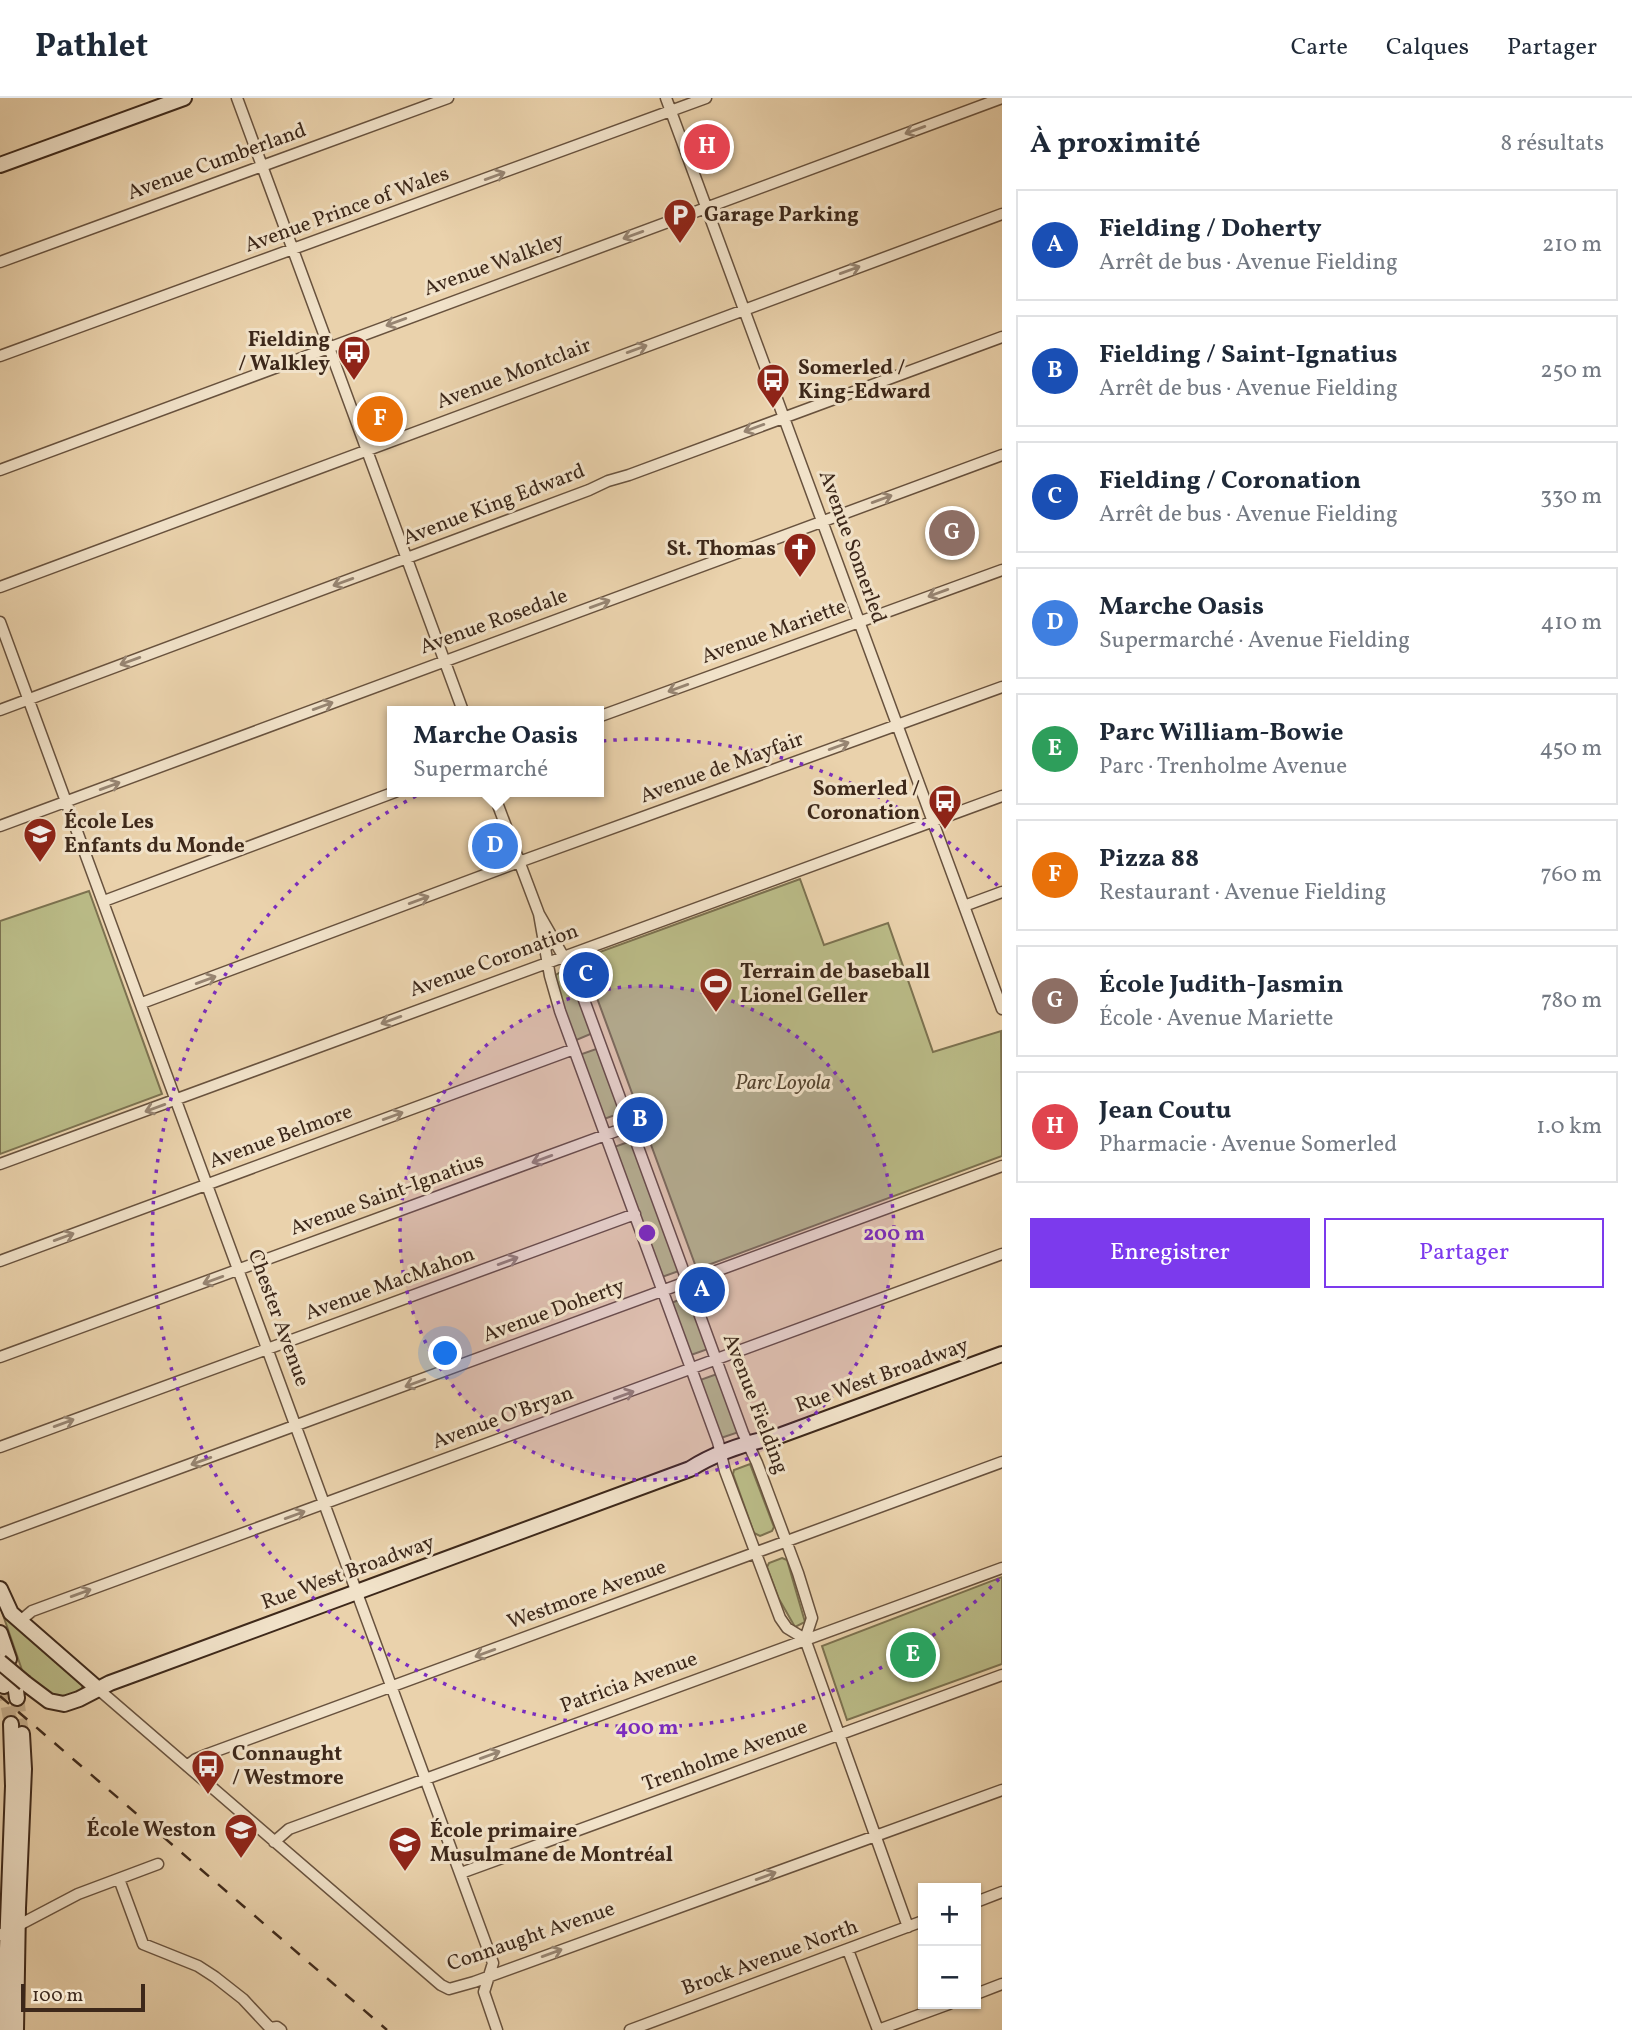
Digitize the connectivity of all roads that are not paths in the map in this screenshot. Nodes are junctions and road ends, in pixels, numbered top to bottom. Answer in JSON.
{"nodes":[{"id":1,"x":184,"y":98,"type":"edge"},
{"id":2,"x":237,"y":98,"type":"edge"},
{"id":3,"x":448,"y":98,"type":"edge"},
{"id":4,"x":666,"y":98,"type":"edge"},
{"id":5,"x":706,"y":98,"type":"edge"},
{"id":6,"x":1002,"y":98,"type":"edge"},
{"id":7,"x":670,"y":111,"type":"junction"},
{"id":8,"x":0,"y":165,"type":"edge"},
{"id":9,"x":262,"y":166,"type":"junction"},
{"id":10,"x":706,"y":209,"type":"junction"},
{"id":11,"x":1002,"y":214,"type":"edge"},
{"id":12,"x":293,"y":251,"type":"junction"},
{"id":13,"x":0,"y":262,"type":"edge"},
{"id":14,"x":744,"y":309,"type":"junction"},
{"id":15,"x":1002,"y":337,"type":"edge"},
{"id":16,"x":328,"y":347,"type":"junction"},
{"id":17,"x":0,"y":356,"type":"edge"},
{"id":18,"x":783,"y":417,"type":"junction"},
{"id":19,"x":366,"y":450,"type":"junction"},
{"id":20,"x":1002,"y":454,"type":"edge"},
{"id":21,"x":0,"y":470,"type":"edge"},
{"id":22,"x":822,"y":521,"type":"junction"},
{"id":23,"x":407,"y":559,"type":"junction"},
{"id":24,"x":1002,"y":570,"type":"edge"},
{"id":25,"x":0,"y":587,"type":"edge"},
{"id":26,"x":0,"y":622,"type":"edge"},
{"id":27,"x":859,"y":622,"type":"junction"},
{"id":28,"x":444,"y":661,"type":"junction"},
{"id":29,"x":1002,"y":687,"type":"edge"},
{"id":30,"x":29,"y":699,"type":"junction"},
{"id":31,"x":461,"y":706,"type":"edge"},
{"id":32,"x":0,"y":710,"type":"edge"},
{"id":33,"x":604,"y":715,"type":"edge"},
{"id":34,"x":898,"y":725,"type":"junction"},
{"id":35,"x":387,"y":795,"type":"edge"},
{"id":36,"x":1002,"y":796,"type":"edge"},
{"id":37,"x":495,"y":797,"type":"edge"},
{"id":38,"x":68,"y":802,"type":"junction"},
{"id":39,"x":934,"y":821,"type":"junction"},
{"id":40,"x":0,"y":827,"type":"edge"},
{"id":41,"x":519,"y":862,"type":"junction"},
{"id":42,"x":1002,"y":892,"type":"edge"},
{"id":43,"x":104,"y":901,"type":"junction"},
{"id":44,"x":964,"y":906,"type":"junction"},
{"id":45,"x":538,"y":914,"type":"junction"},
{"id":46,"x":563,"y":956,"type":"junction"},
{"id":47,"x":547,"y":962,"type":"junction"},
{"id":48,"x":999,"y":989,"type":"edge"},
{"id":49,"x":142,"y":1003,"type":"junction"},
{"id":50,"x":1002,"y":1009,"type":"edge"},
{"id":51,"x":574,"y":1049,"type":"junction"},
{"id":52,"x":177,"y":1100,"type":"junction"},
{"id":53,"x":630,"y":1126,"type":"junction"},
{"id":54,"x":606,"y":1135,"type":"junction"},
{"id":55,"x":0,"y":1164,"type":"edge"},
{"id":56,"x":1002,"y":1166,"type":"edge"},
{"id":57,"x":208,"y":1185,"type":"junction"},
{"id":58,"x":635,"y":1214,"type":"junction"},
{"id":59,"x":1002,"y":1254,"type":"edge"},
{"id":60,"x":0,"y":1261,"type":"edge"},
{"id":61,"x":240,"y":1270,"type":"junction"},
{"id":62,"x":688,"y":1282,"type":"junction"},
{"id":63,"x":663,"y":1291,"type":"junction"},
{"id":64,"x":269,"y":1349,"type":"junction"},
{"id":65,"x":1002,"y":1354,"type":"edge"},
{"id":66,"x":0,"y":1357,"type":"edge"},
{"id":67,"x":717,"y":1360,"type":"junction"},
{"id":68,"x":692,"y":1370,"type":"junction"},
{"id":69,"x":297,"y":1426,"type":"junction"},
{"id":70,"x":0,"y":1447,"type":"edge"},
{"id":71,"x":750,"y":1447,"type":"junction"},
{"id":72,"x":722,"y":1457,"type":"junction"},
{"id":73,"x":1002,"y":1462,"type":"edge"},
{"id":74,"x":326,"y":1504,"type":"junction"},
{"id":75,"x":0,"y":1534,"type":"edge"},
{"id":76,"x":786,"y":1541,"type":"junction"},
{"id":77,"x":756,"y":1553,"type":"junction"},
{"id":78,"x":1002,"y":1568,"type":"edge"},
{"id":79,"x":0,"y":1589,"type":"edge"},
{"id":80,"x":358,"y":1592,"type":"junction"},
{"id":81,"x":20,"y":1620,"type":"junction"},
{"id":82,"x":0,"y":1633,"type":"edge"},
{"id":83,"x":805,"y":1639,"type":"junction"},
{"id":84,"x":1002,"y":1675,"type":"edge"},
{"id":85,"x":10,"y":1678,"type":"edge"},
{"id":86,"x":393,"y":1687,"type":"junction"},
{"id":87,"x":98,"y":1689,"type":"junction"},
{"id":88,"x":11,"y":1724,"type":"tunnel mouth"},
{"id":89,"x":22,"y":1734,"type":"tunnel mouth"},
{"id":90,"x":839,"y":1734,"type":"junction"},
{"id":91,"x":187,"y":1766,"type":"junction"},
{"id":92,"x":426,"y":1779,"type":"junction"},
{"id":93,"x":1002,"y":1790,"type":"edge"},
{"id":94,"x":875,"y":1836,"type":"junction"},
{"id":95,"x":274,"y":1842,"type":"junction"},
{"id":96,"x":158,"y":1864,"type":"dead end"},
{"id":97,"x":461,"y":1873,"type":"junction"},
{"id":98,"x":119,"y":1879,"type":"junction"},
{"id":99,"x":1002,"y":1892,"type":"edge"},
{"id":100,"x":981,"y":1900,"type":"edge"},
{"id":101,"x":918,"y":1923,"type":"edge"},
{"id":102,"x":908,"y":1927,"type":"junction"},
{"id":103,"x":9,"y":1930,"type":"edge"},
{"id":104,"x":848,"y":1950,"type":"junction"},
{"id":105,"x":488,"y":1977,"type":"junction"},
{"id":106,"x":1002,"y":1984,"type":"edge"},
{"id":107,"x":981,"y":1992,"type":"edge"},
{"id":108,"x":935,"y":2009,"type":"edge"},
{"id":109,"x":273,"y":2029,"type":"edge"},
{"id":110,"x":4,"y":2030,"type":"edge"},
{"id":111,"x":16,"y":2030,"type":"edge"},
{"id":112,"x":497,"y":2030,"type":"edge"},
{"id":113,"x":630,"y":2030,"type":"edge"},
{"id":114,"x":878,"y":2030,"type":"edge"}],
"edges":[{"from":1,"to":8,"type":"street"},
{"from":2,"to":9,"type":"street"},
{"from":3,"to":9,"type":"street","name":"Avenue Cumberland"},
{"from":4,"to":7,"type":"street","name":"Avenue Somerled"},
{"from":5,"to":7,"type":"street","name":"Avenue Prince of Wales"},
{"from":6,"to":10,"type":"street","name":"Avenue Walkley","one_way":true},
{"from":7,"to":10,"type":"street","name":"Avenue Somerled"},
{"from":12,"to":7,"type":"street","name":"Avenue Prince of Wales","one_way":true},
{"from":9,"to":12,"type":"street"},
{"from":9,"to":13,"type":"street","name":"Avenue Cumberland"},
{"from":10,"to":14,"type":"street","name":"Avenue Somerled"},
{"from":10,"to":16,"type":"street","name":"Avenue Walkley","one_way":true},
{"from":14,"to":11,"type":"street","name":"Avenue Montclair","one_way":true},
{"from":12,"to":16,"type":"street"},
{"from":12,"to":17,"type":"street","name":"Avenue Prince of Wales"},
{"from":14,"to":18,"type":"street","name":"Avenue Somerled"},
{"from":19,"to":14,"type":"street","name":"Avenue Montclair","one_way":true},
{"from":15,"to":18,"type":"street","name":"Avenue King Edward"},
{"from":16,"to":19,"type":"street"},
{"from":16,"to":21,"type":"street","name":"Avenue Walkley"},
{"from":18,"to":22,"type":"street","name":"Avenue Somerled"},
{"from":18,"to":23,"type":"street","name":"Avenue King Edward","one_way":true},
{"from":19,"to":23,"type":"street"},
{"from":19,"to":25,"type":"street","name":"Avenue Montclair"},
{"from":22,"to":20,"type":"street","name":"Avenue Rosedale","one_way":true},
{"from":22,"to":27,"type":"street","name":"Avenue Somerled"},
{"from":28,"to":22,"type":"street","name":"Avenue Rosedale","one_way":true},
{"from":23,"to":28,"type":"street"},
{"from":23,"to":30,"type":"street","name":"Avenue King Edward","one_way":true},
{"from":24,"to":27,"type":"street","name":"Avenue Mariette","one_way":true},
{"from":26,"to":30,"type":"street","name":"Chester Avenue"},
{"from":27,"to":33,"type":"street","name":"Avenue Mariette","one_way":true},
{"from":27,"to":34,"type":"street","name":"Avenue Somerled"},
{"from":28,"to":31,"type":"street"},
{"from":38,"to":28,"type":"street","name":"Avenue Rosedale","one_way":true},
{"from":29,"to":34,"type":"street","name":"Avenue de Mayfair"},
{"from":30,"to":32,"type":"street","name":"Avenue King Edward"},
{"from":30,"to":38,"type":"street","name":"Chester Avenue"},
{"from":34,"to":39,"type":"street","name":"Avenue Somerled"},
{"from":41,"to":34,"type":"street","name":"Avenue de Mayfair","one_way":true},
{"from":35,"to":43,"type":"street"},
{"from":36,"to":39,"type":"street","name":"Avenue Coronation"},
{"from":37,"to":41,"type":"street","name":"Avenue Fielding"},
{"from":38,"to":40,"type":"street","name":"Avenue Rosedale"},
{"from":38,"to":43,"type":"street","name":"Chester Avenue"},
{"from":39,"to":44,"type":"street","name":"Avenue Somerled"},
{"from":39,"to":46,"type":"street","name":"Avenue Coronation"},
{"from":41,"to":45,"type":"street","name":"Avenue Fielding"},
{"from":49,"to":41,"type":"street","name":"Avenue de Mayfair","one_way":true},
{"from":42,"to":44,"type":"street"},
{"from":43,"to":49,"type":"street","name":"Chester Avenue"},
{"from":44,"to":48,"type":"street","name":"Avenue Somerled"},
{"from":45,"to":46,"type":"street","name":"Avenue Fielding"},
{"from":45,"to":47,"type":"street","name":"Avenue Fielding"},
{"from":46,"to":47,"type":"street","name":"Avenue Coronation"},
{"from":46,"to":53,"type":"street","name":"Avenue Fielding"},
{"from":47,"to":51,"type":"street","name":"Avenue Fielding"},
{"from":47,"to":52,"type":"street","name":"Avenue Coronation","one_way":true},
{"from":48,"to":50,"type":"street","name":"Avenue Somerled"},
{"from":49,"to":52,"type":"street","name":"Chester Avenue"},
{"from":51,"to":54,"type":"street","name":"Avenue Fielding"},
{"from":57,"to":51,"type":"street","name":"Avenue Belmore","one_way":true},
{"from":52,"to":55,"type":"street","name":"Avenue Coronation","one_way":true},
{"from":52,"to":57,"type":"street","name":"Chester Avenue"},
{"from":53,"to":54,"type":"street","name":"Avenue Saint-Ignatius"},
{"from":53,"to":62,"type":"street","name":"Avenue Fielding"},
{"from":54,"to":58,"type":"street","name":"Avenue Fielding"},
{"from":54,"to":61,"type":"street","name":"Avenue Saint-Ignatius","one_way":true},
{"from":56,"to":62,"type":"street","name":"Avenue Doherty"},
{"from":60,"to":57,"type":"street","name":"Avenue Belmore","one_way":true},
{"from":57,"to":61,"type":"street","name":"Chester Avenue"},
{"from":58,"to":63,"type":"street","name":"Avenue Fielding"},
{"from":64,"to":58,"type":"street","name":"Avenue MacMahon","one_way":true},
{"from":59,"to":67,"type":"street","name":"Avenue O'Bryan"},
{"from":61,"to":64,"type":"street","name":"Chester Avenue"},
{"from":61,"to":66,"type":"street","name":"Avenue Saint-Ignatius","one_way":true},
{"from":62,"to":63,"type":"street","name":"Avenue Doherty"},
{"from":62,"to":67,"type":"street","name":"Avenue Fielding"},
{"from":63,"to":68,"type":"street","name":"Avenue Fielding"},
{"from":63,"to":69,"type":"street","name":"Avenue Doherty","one_way":true},
{"from":64,"to":69,"type":"street","name":"Chester Avenue"},
{"from":70,"to":64,"type":"street","name":"Avenue MacMahon","one_way":true},
{"from":65,"to":71,"type":"street","name":"Rue West Broadway"},
{"from":67,"to":68,"type":"street","name":"Avenue O'Bryan"},
{"from":67,"to":71,"type":"street","name":"Avenue Fielding"},
{"from":68,"to":72,"type":"street","name":"Avenue Fielding"},
{"from":74,"to":68,"type":"street","name":"Avenue O'Bryan","one_way":true},
{"from":69,"to":74,"type":"street","name":"Chester Avenue"},
{"from":69,"to":75,"type":"street","name":"Avenue Doherty","one_way":true},
{"from":71,"to":72,"type":"street","name":"Rue West Broadway"},
{"from":71,"to":76,"type":"street","name":"Avenue Fielding"},
{"from":72,"to":77,"type":"street","name":"Avenue Fielding"},
{"from":72,"to":80,"type":"street","name":"Rue West Broadway"},
{"from":73,"to":76,"type":"street","name":"Westmore Avenue"},
{"from":74,"to":80,"type":"street","name":"Chester Avenue"},
{"from":81,"to":74,"type":"street","name":"Avenue O'Bryan","one_way":true},
{"from":76,"to":77,"type":"street","name":"Westmore Avenue"},
{"from":76,"to":83,"type":"street","name":"Avenue Fielding"},
{"from":77,"to":83,"type":"street","name":"Avenue Fielding"},
{"from":77,"to":86,"type":"street","name":"Westmore Avenue","one_way":true},
{"from":78,"to":83,"type":"street","name":"Patricia Avenue"},
{"from":79,"to":81,"type":"street","name":"Connaught Avenue"},
{"from":80,"to":86,"type":"street","name":"Chester Avenue"},
{"from":80,"to":87,"type":"street","name":"Rue West Broadway"},
{"from":81,"to":87,"type":"street","name":"Connaught Avenue"},
{"from":82,"to":85,"type":"street"},
{"from":83,"to":90,"type":"street","name":"Avenue Fielding"},
{"from":92,"to":83,"type":"street","name":"Patricia Avenue","one_way":true},
{"from":84,"to":90,"type":"street","name":"Trenholme Avenue"},
{"from":85,"to":87,"type":"street","name":"Rue West Broadway"},
{"from":86,"to":91,"type":"street","name":"Westmore Avenue"},
{"from":86,"to":92,"type":"street","name":"Chester Avenue"},
{"from":87,"to":91,"type":"street","name":"Connaught Avenue"},
{"from":88,"to":103,"type":"street"},
{"from":89,"to":103,"type":"street"},
{"from":90,"to":94,"type":"street","name":"Avenue Fielding"},
{"from":90,"to":97,"type":"street","name":"Trenholme Avenue"},
{"from":91,"to":95,"type":"street","name":"Connaught Avenue"},
{"from":92,"to":95,"type":"street","name":"Patricia Avenue"},
{"from":92,"to":97,"type":"street","name":"Chester Avenue"},
{"from":93,"to":94,"type":"street","name":"Connaught Avenue"},
{"from":94,"to":102,"type":"street","name":"Avenue Fielding"},
{"from":105,"to":94,"type":"street","name":"Connaught Avenue","one_way":true},
{"from":95,"to":105,"type":"street","name":"Connaught Avenue"},
{"from":96,"to":98,"type":"street"},
{"from":97,"to":105,"type":"street","name":"Chester Avenue"},
{"from":98,"to":103,"type":"street"},
{"from":98,"to":109,"type":"street"},
{"from":99,"to":100,"type":"street"},
{"from":101,"to":102,"type":"street","name":"Brock Avenue North"},
{"from":102,"to":104,"type":"street","name":"Brock Avenue North"},
{"from":103,"to":110,"type":"street"},
{"from":103,"to":111,"type":"street"},
{"from":104,"to":113,"type":"street","name":"Brock Avenue North"},
{"from":104,"to":114,"type":"street"},
{"from":105,"to":112,"type":"street","name":"Chester Avenue"},
{"from":106,"to":107,"type":"street"},
{"from":108,"to":114,"type":"street"}]}
